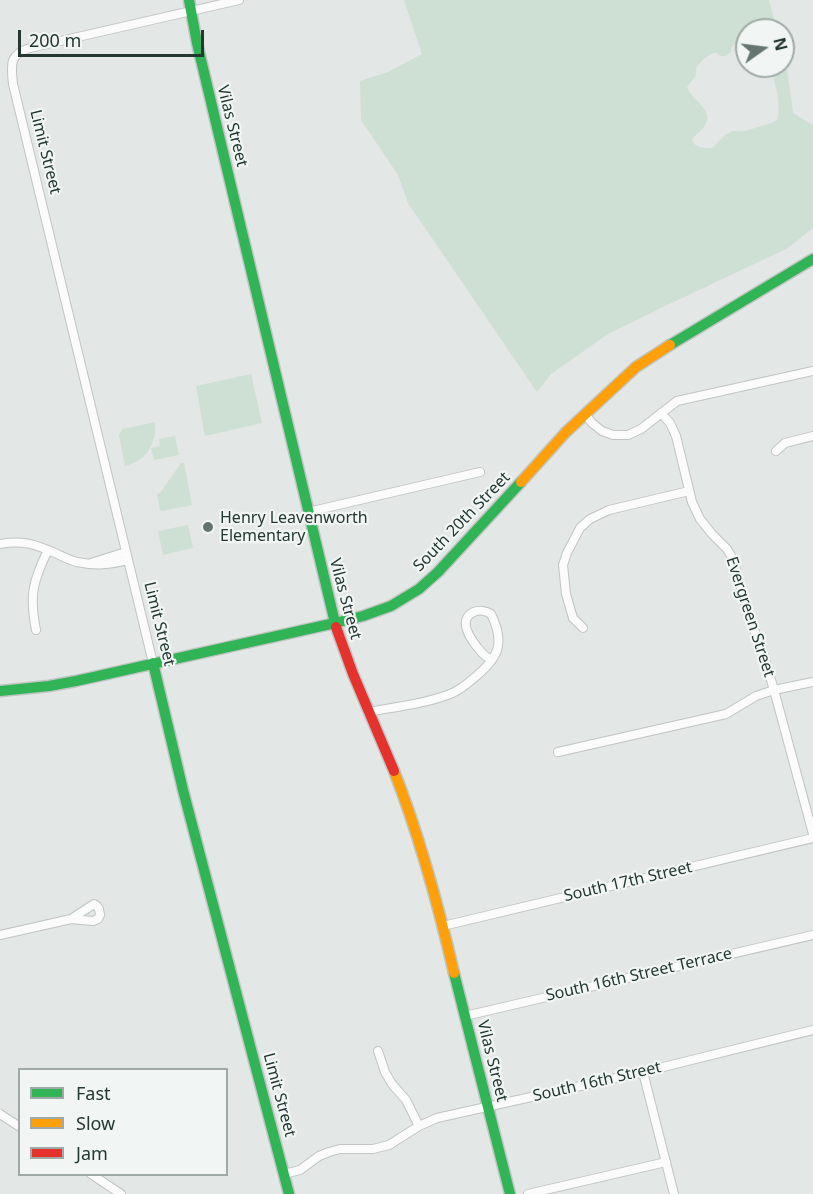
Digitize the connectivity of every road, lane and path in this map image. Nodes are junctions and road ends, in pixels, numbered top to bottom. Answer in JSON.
{"nodes":[{"id":1,"x":239,"y":0,"type":"edge"},
{"id":2,"x":190,"y":6,"type":"edge"},
{"id":3,"x":813,"y":259,"type":"edge"},
{"id":4,"x":813,"y":371,"type":"edge"},
{"id":5,"x":661,"y":413,"type":"junction"},
{"id":6,"x":585,"y":414,"type":"junction"},
{"id":7,"x":813,"y":436,"type":"edge"},
{"id":8,"x":777,"y":451,"type":"dead end"},
{"id":9,"x":480,"y":472,"type":"dead end"},
{"id":10,"x":689,"y":491,"type":"junction"},
{"id":11,"x":308,"y":512,"type":"junction"},
{"id":12,"x":0,"y":544,"type":"edge"},
{"id":13,"x":48,"y":550,"type":"junction"},
{"id":14,"x":127,"y":556,"type":"junction"},
{"id":15,"x":335,"y":623,"type":"junction"},
{"id":16,"x":583,"y":628,"type":"dead end"},
{"id":17,"x":36,"y":630,"type":"dead end"},
{"id":18,"x":492,"y":660,"type":"junction"},
{"id":19,"x":153,"y":663,"type":"junction"},
{"id":20,"x":813,"y":682,"type":"edge"},
{"id":21,"x":774,"y":690,"type":"junction"},
{"id":22,"x":0,"y":691,"type":"edge"},
{"id":23,"x":368,"y":712,"type":"junction"},
{"id":24,"x":558,"y":752,"type":"dead end"},
{"id":25,"x":813,"y":836,"type":"edge"},
{"id":26,"x":71,"y":919,"type":"dead end"},
{"id":27,"x":443,"y":926,"type":"junction"},
{"id":28,"x":0,"y":935,"type":"edge"},
{"id":29,"x":813,"y":935,"type":"edge"},
{"id":30,"x":465,"y":1016,"type":"junction"},
{"id":31,"x":813,"y":1030,"type":"edge"},
{"id":32,"x":378,"y":1051,"type":"dead end"},
{"id":33,"x":643,"y":1072,"type":"junction"},
{"id":34,"x":488,"y":1107,"type":"junction"},
{"id":35,"x":0,"y":1114,"type":"edge"},
{"id":36,"x":18,"y":1126,"type":"edge"},
{"id":37,"x":419,"y":1126,"type":"junction"},
{"id":38,"x":666,"y":1162,"type":"junction"},
{"id":39,"x":284,"y":1174,"type":"junction"},
{"id":40,"x":94,"y":1176,"type":"edge"},
{"id":41,"x":121,"y":1194,"type":"edge"},
{"id":42,"x":289,"y":1194,"type":"edge"},
{"id":43,"x":510,"y":1194,"type":"edge"},
{"id":44,"x":528,"y":1194,"type":"edge"},
{"id":45,"x":674,"y":1194,"type":"edge"}],
"edges":[{"from":1,"to":2,"type":"street"},
{"from":2,"to":11,"type":"street","name":"Vilas Street"},
{"from":2,"to":14,"type":"street","name":"Limit Street"},
{"from":3,"to":6,"type":"street","name":"South 20th Street"},
{"from":4,"to":5,"type":"street"},
{"from":5,"to":6,"type":"street"},
{"from":5,"to":10,"type":"street","name":"Evergreen Street"},
{"from":6,"to":15,"type":"street","name":"South 20th Street"},
{"from":7,"to":8,"type":"street"},
{"from":9,"to":11,"type":"street"},
{"from":10,"to":16,"type":"street"},
{"from":10,"to":21,"type":"street","name":"Evergreen Street"},
{"from":11,"to":15,"type":"street","name":"Vilas Street"},
{"from":12,"to":13,"type":"street"},
{"from":13,"to":14,"type":"street"},
{"from":13,"to":17,"type":"street"},
{"from":14,"to":19,"type":"street","name":"Limit Street"},
{"from":15,"to":19,"type":"street","name":"South 20th Street"},
{"from":15,"to":23,"type":"street","name":"Vilas Street"},
{"from":18,"to":18,"type":"street"},
{"from":18,"to":23,"type":"street"},
{"from":19,"to":22,"type":"street","name":"South 20th Street"},
{"from":19,"to":39,"type":"street","name":"Limit Street"},
{"from":20,"to":21,"type":"street"},
{"from":21,"to":24,"type":"street"},
{"from":21,"to":25,"type":"street","name":"Evergreen Street"},
{"from":23,"to":27,"type":"street","name":"Vilas Street"},
{"from":25,"to":27,"type":"street","name":"South 17th Street"},
{"from":26,"to":28,"type":"street"},
{"from":27,"to":30,"type":"street","name":"Vilas Street"},
{"from":29,"to":30,"type":"street","name":"South 16th Street Terrace"},
{"from":30,"to":34,"type":"street","name":"Vilas Street"},
{"from":31,"to":33,"type":"street","name":"South 16th Street"},
{"from":32,"to":37,"type":"street"},
{"from":33,"to":34,"type":"street","name":"South 16th Street"},
{"from":33,"to":38,"type":"street"},
{"from":34,"to":37,"type":"street","name":"South 16th Street"},
{"from":34,"to":43,"type":"street","name":"Vilas Street"},
{"from":35,"to":36,"type":"street"},
{"from":37,"to":39,"type":"street","name":"South 16th Street"},
{"from":38,"to":44,"type":"street"},
{"from":38,"to":45,"type":"street"},
{"from":39,"to":42,"type":"street","name":"Limit Street"},
{"from":40,"to":41,"type":"street"}]}
